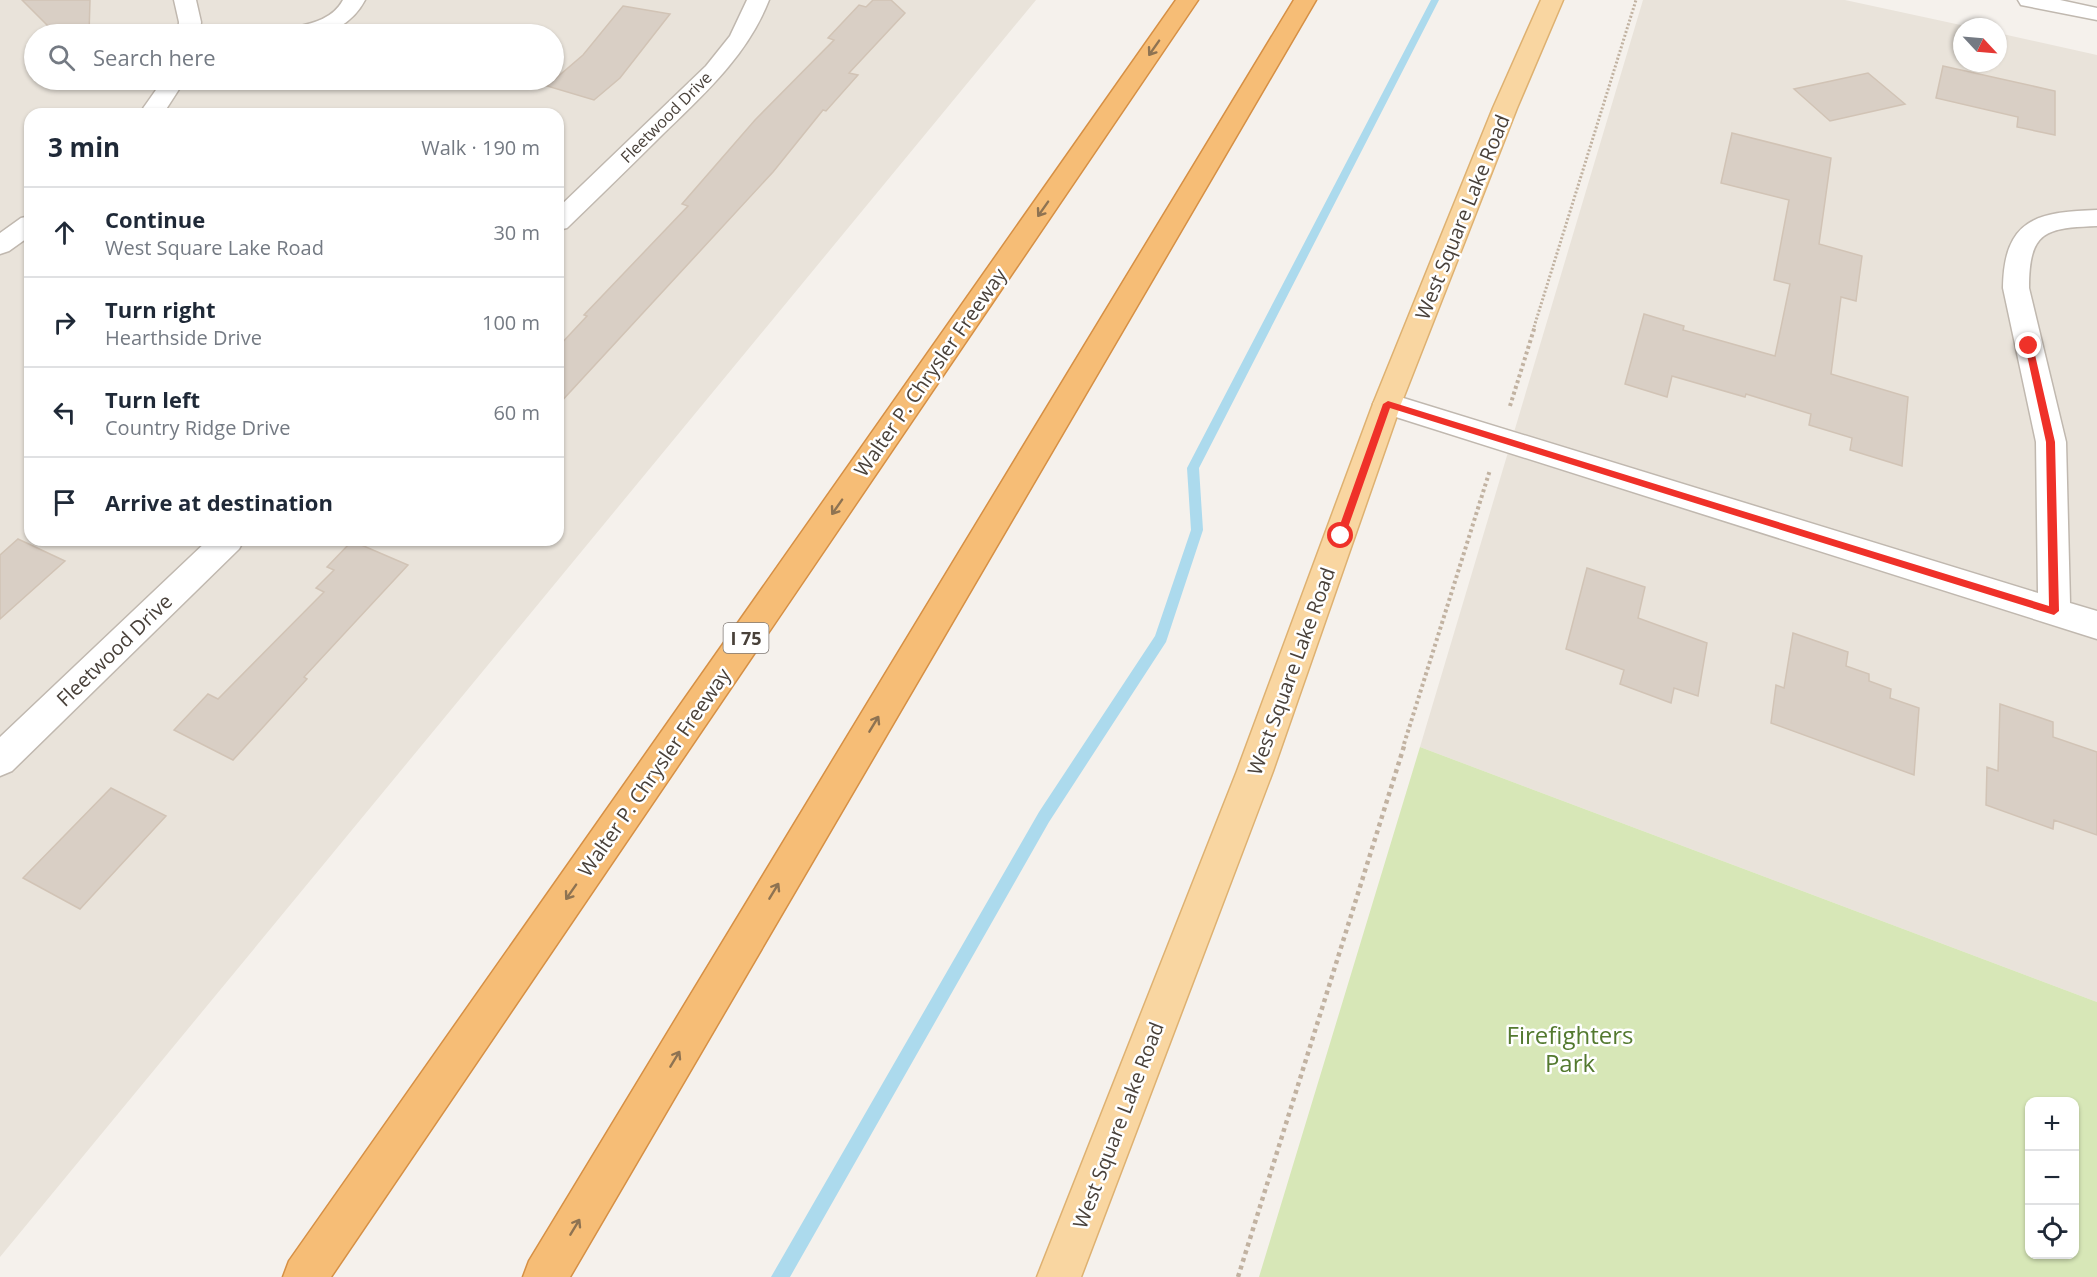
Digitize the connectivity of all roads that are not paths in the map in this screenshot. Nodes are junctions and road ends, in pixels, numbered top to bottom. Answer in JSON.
{"nodes":[{"id":1,"x":354,"y":0,"type":"edge"},
{"id":2,"x":758,"y":0,"type":"edge"},
{"id":3,"x":1187,"y":0,"type":"edge"},
{"id":4,"x":1305,"y":0,"type":"edge"},
{"id":5,"x":1552,"y":0,"type":"edge"},
{"id":6,"x":2029,"y":0,"type":"edge"},
{"id":7,"x":192,"y":1,"type":"edge"},
{"id":8,"x":2097,"y":14,"type":"edge"},
{"id":9,"x":190,"y":24,"type":"edge"},
{"id":10,"x":324,"y":24,"type":"edge"},
{"id":11,"x":167,"y":90,"type":"edge"},
{"id":12,"x":155,"y":108,"type":"edge"},
{"id":13,"x":564,"y":216,"type":"edge"},
{"id":14,"x":2097,"y":219,"type":"edge"},
{"id":15,"x":24,"y":228,"type":"edge"},
{"id":16,"x":0,"y":245,"type":"edge"},
{"id":17,"x":1388,"y":404,"type":"junction"},
{"id":18,"x":222,"y":546,"type":"edge"},
{"id":19,"x":2054,"y":611,"type":"junction"},
{"id":20,"x":2097,"y":625,"type":"edge"},
{"id":21,"x":0,"y":760,"type":"edge"},
{"id":22,"x":305,"y":1277,"type":"edge"},
{"id":23,"x":545,"y":1277,"type":"edge"},
{"id":24,"x":1059,"y":1277,"type":"edge"}],
"edges":[{"from":1,"to":10,"type":"street"},
{"from":2,"to":13,"type":"street","name":"Fleetwood Drive"},
{"from":3,"to":22,"type":"highway","name":"Walter P. Chrysler Freeway","number":"I 75","one_way":true},
{"from":23,"to":4,"type":"highway","one_way":true},
{"from":5,"to":17,"type":"main road","name":"West Square Lake Road"},
{"from":6,"to":8,"type":"street"},
{"from":7,"to":9,"type":"street"},
{"from":11,"to":12,"type":"street"},
{"from":14,"to":19,"type":"street"},
{"from":15,"to":16,"type":"street"},
{"from":17,"to":19,"type":"street"},
{"from":17,"to":24,"type":"main road","name":"West Square Lake Road"},
{"from":18,"to":21,"type":"street","name":"Fleetwood Drive"},
{"from":19,"to":20,"type":"street"}]}
